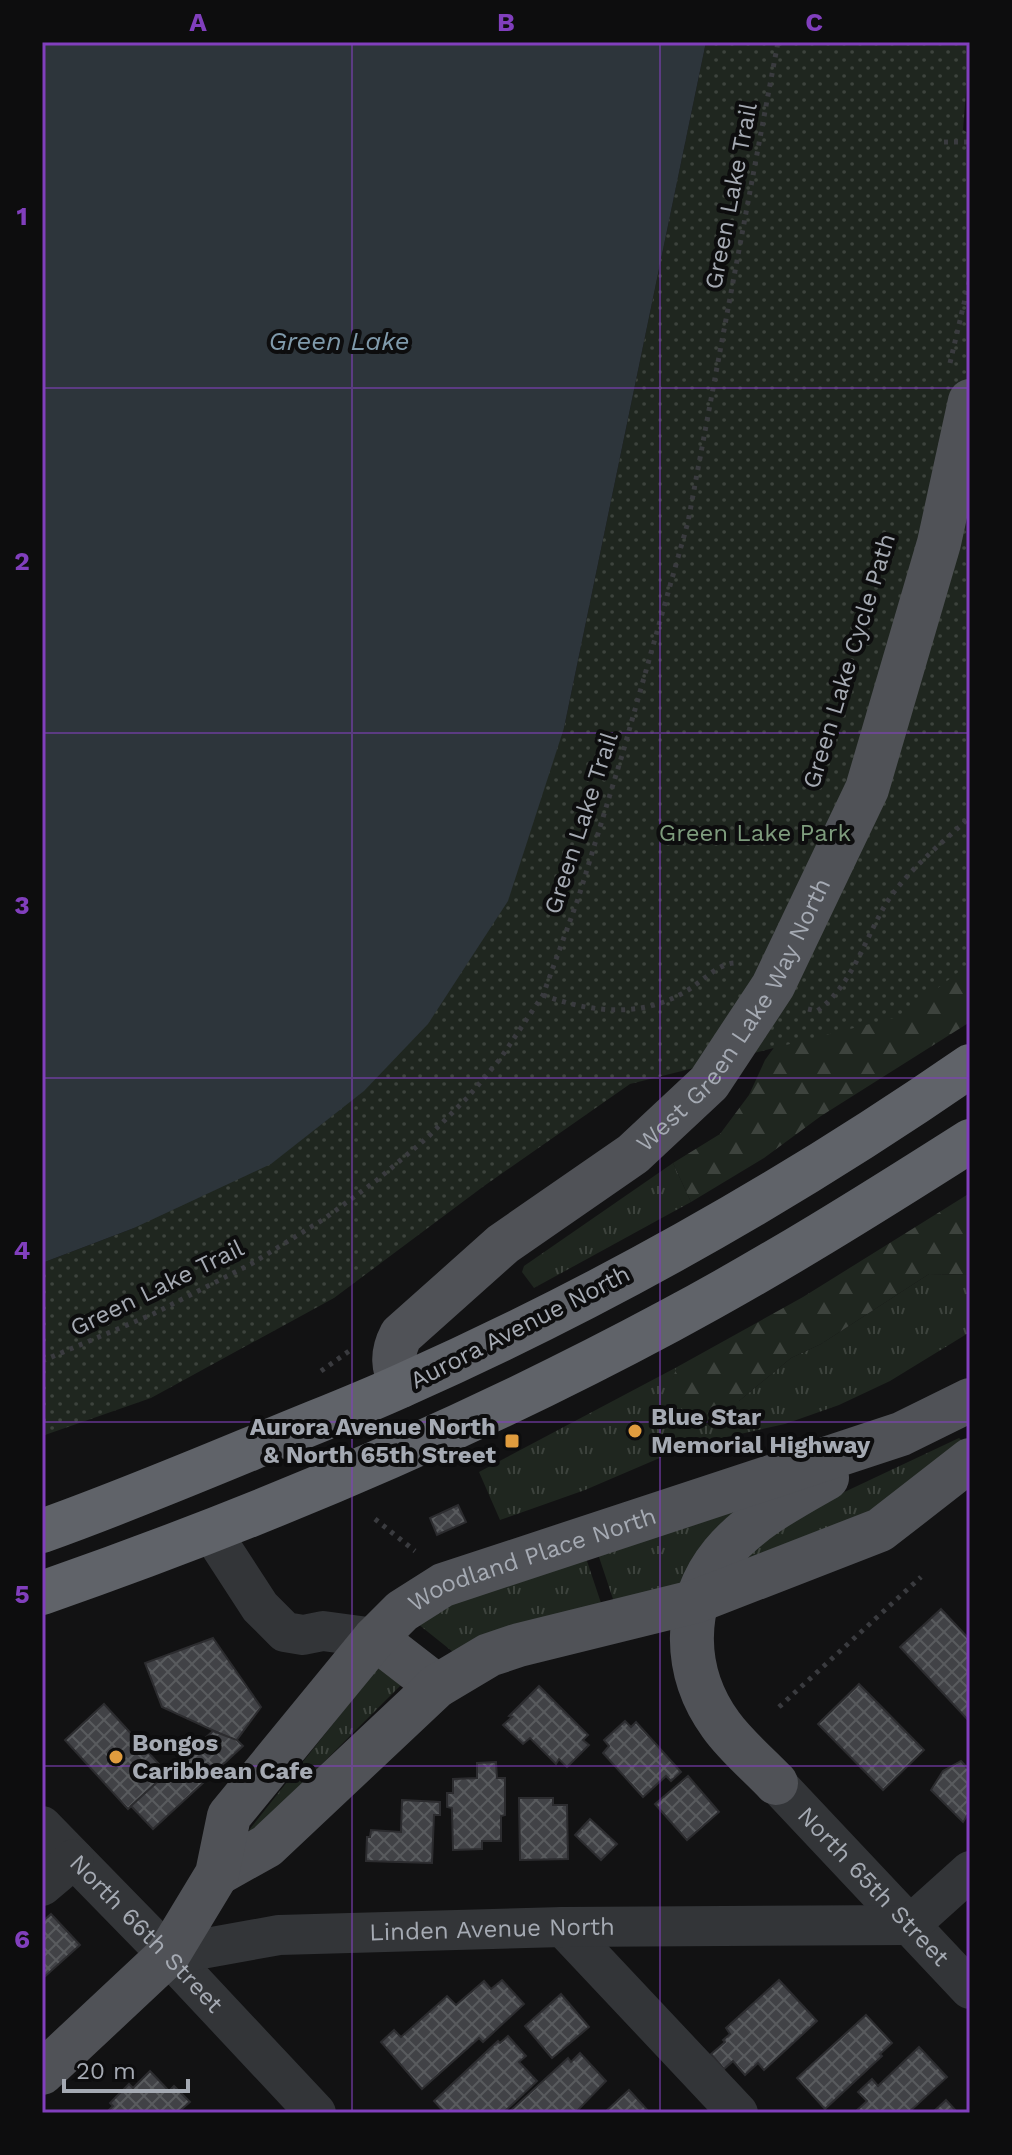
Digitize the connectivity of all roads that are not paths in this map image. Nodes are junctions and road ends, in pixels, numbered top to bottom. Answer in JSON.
{"nodes":[{"id":1,"x":959,"y":386,"type":"edge"},
{"id":2,"x":970,"y":1066,"type":"edge"},
{"id":3,"x":970,"y":1141,"type":"edge"},
{"id":4,"x":401,"y":1386,"type":"junction"},
{"id":5,"x":970,"y":1400,"type":"edge"},
{"id":6,"x":901,"y":1434,"type":"junction"},
{"id":7,"x":970,"y":1460,"type":"edge"},
{"id":8,"x":210,"y":1530,"type":"junction"},
{"id":9,"x":880,"y":1530,"type":"junction"},
{"id":10,"x":42,"y":1531,"type":"edge"},
{"id":11,"x":42,"y":1593,"type":"edge"},
{"id":12,"x":697,"y":1601,"type":"junction"},
{"id":13,"x":375,"y":1638,"type":"junction"},
{"id":14,"x":437,"y":1686,"type":"junction"},
{"id":15,"x":776,"y":1783,"type":"junction"},
{"id":16,"x":42,"y":1826,"type":"edge"},
{"id":17,"x":74,"y":1859,"type":"junction"},
{"id":18,"x":970,"y":1871,"type":"edge"},
{"id":19,"x":217,"y":1874,"type":"junction"},
{"id":20,"x":42,"y":1886,"type":"edge"},
{"id":21,"x":910,"y":1925,"type":"junction"},
{"id":22,"x":563,"y":1927,"type":"junction"},
{"id":23,"x":168,"y":1955,"type":"junction"},
{"id":24,"x":970,"y":1989,"type":"edge"},
{"id":25,"x":42,"y":2073,"type":"edge"},
{"id":26,"x":316,"y":2113,"type":"edge"},
{"id":27,"x":738,"y":2113,"type":"edge"}],
"edges":[{"from":1,"to":4,"type":"main road","name":"West Green Lake Way North"},
{"from":2,"to":4,"type":"highway","name":"Aurora Avenue North"},
{"from":3,"to":8,"type":"highway"},
{"from":4,"to":10,"type":"highway","name":"Aurora Avenue North"},
{"from":5,"to":6,"type":"main road","name":"Woodland Place North"},
{"from":6,"to":12,"type":"main road"},
{"from":6,"to":13,"type":"main road","name":"Woodland Place North"},
{"from":7,"to":9,"type":"main road","name":"Woodland Place North"},
{"from":8,"to":11,"type":"highway"},
{"from":8,"to":13,"type":"street"},
{"from":9,"to":12,"type":"main road","name":"Woodland Place North"},
{"from":9,"to":15,"type":"main road"},
{"from":12,"to":14,"type":"main road","name":"Woodland Place North"},
{"from":12,"to":15,"type":"main road"},
{"from":13,"to":14,"type":"main road"},
{"from":13,"to":19,"type":"main road","name":"Woodland Place North"},
{"from":14,"to":19,"type":"main road","name":"Woodland Place North"},
{"from":15,"to":21,"type":"street","name":"North 65th Street"},
{"from":16,"to":17,"type":"street","name":"North 66th Street"},
{"from":17,"to":20,"type":"street"},
{"from":17,"to":23,"type":"street","name":"North 66th Street"},
{"from":18,"to":21,"type":"street"},
{"from":19,"to":23,"type":"main road","name":"Woodland Place North"},
{"from":21,"to":22,"type":"street","name":"Linden Avenue North"},
{"from":21,"to":24,"type":"street","name":"North 65th Street"},
{"from":22,"to":23,"type":"street","name":"Linden Avenue North"},
{"from":22,"to":27,"type":"street"},
{"from":23,"to":25,"type":"main road"},
{"from":23,"to":26,"type":"street","name":"North 66th Street"}]}
